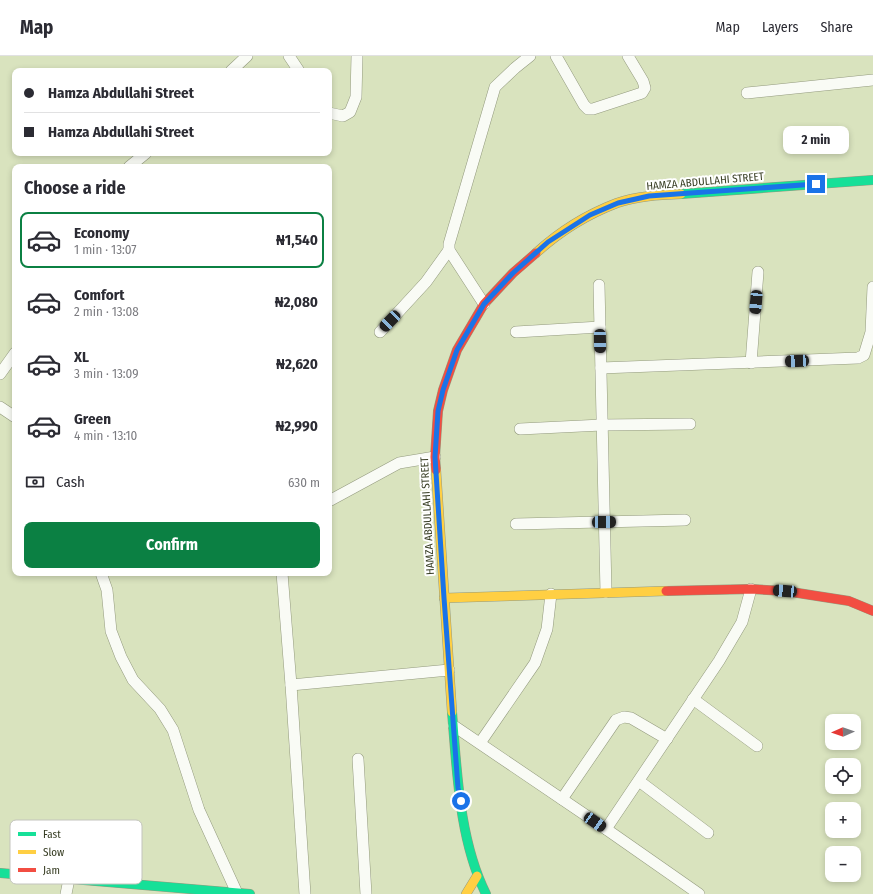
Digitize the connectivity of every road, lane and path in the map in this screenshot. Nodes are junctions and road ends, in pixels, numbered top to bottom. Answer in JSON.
{"nodes":[{"id":1,"x":247,"y":56,"type":"edge"},
{"id":2,"x":289,"y":56,"type":"edge"},
{"id":3,"x":357,"y":56,"type":"edge"},
{"id":4,"x":530,"y":56,"type":"edge"},
{"id":5,"x":556,"y":56,"type":"edge"},
{"id":6,"x":628,"y":56,"type":"edge"},
{"id":7,"x":234,"y":68,"type":"edge"},
{"id":8,"x":297,"y":68,"type":"edge"},
{"id":9,"x":873,"y":80,"type":"edge"},
{"id":10,"x":746,"y":93,"type":"dead end"},
{"id":11,"x":332,"y":114,"type":"edge"},
{"id":12,"x":142,"y":156,"type":"edge"},
{"id":13,"x":133,"y":164,"type":"edge"},
{"id":14,"x":873,"y":180,"type":"edge"},
{"id":15,"x":449,"y":250,"type":"junction"},
{"id":16,"x":758,"y":272,"type":"dead end"},
{"id":17,"x":599,"y":284,"type":"dead end"},
{"id":18,"x":873,"y":287,"type":"edge"},
{"id":19,"x":484,"y":304,"type":"junction"},
{"id":20,"x":600,"y":328,"type":"junction"},
{"id":21,"x":380,"y":332,"type":"dead end"},
{"id":22,"x":516,"y":332,"type":"dead end"},
{"id":23,"x":12,"y":357,"type":"edge"},
{"id":24,"x":751,"y":363,"type":"junction"},
{"id":25,"x":601,"y":368,"type":"junction"},
{"id":26,"x":0,"y":374,"type":"edge"},
{"id":27,"x":0,"y":407,"type":"edge"},
{"id":28,"x":12,"y":415,"type":"edge"},
{"id":29,"x":690,"y":424,"type":"dead end"},
{"id":30,"x":602,"y":426,"type":"junction"},
{"id":31,"x":520,"y":429,"type":"dead end"},
{"id":32,"x":435,"y":457,"type":"junction"},
{"id":33,"x":332,"y":499,"type":"edge"},
{"id":34,"x":685,"y":520,"type":"dead end"},
{"id":35,"x":604,"y":522,"type":"junction"},
{"id":36,"x":516,"y":524,"type":"dead end"},
{"id":37,"x":102,"y":576,"type":"edge"},
{"id":38,"x":282,"y":576,"type":"edge"},
{"id":39,"x":751,"y":588,"type":"junction"},
{"id":40,"x":606,"y":592,"type":"junction"},
{"id":41,"x":551,"y":594,"type":"junction"},
{"id":42,"x":444,"y":598,"type":"junction"},
{"id":43,"x":873,"y":611,"type":"edge"},
{"id":44,"x":449,"y":670,"type":"junction"},
{"id":45,"x":291,"y":684,"type":"junction"},
{"id":46,"x":693,"y":699,"type":"junction"},
{"id":47,"x":454,"y":726,"type":"junction"},
{"id":48,"x":667,"y":739,"type":"junction"},
{"id":49,"x":480,"y":743,"type":"junction"},
{"id":50,"x":757,"y":746,"type":"dead end"},
{"id":51,"x":358,"y":759,"type":"dead end"},
{"id":52,"x":639,"y":781,"type":"junction"},
{"id":53,"x":562,"y":799,"type":"junction"},
{"id":54,"x":606,"y":829,"type":"junction"},
{"id":55,"x":708,"y":833,"type":"dead end"},
{"id":56,"x":0,"y":873,"type":"edge"},
{"id":57,"x":10,"y":874,"type":"edge"},
{"id":58,"x":477,"y":876,"type":"junction"},
{"id":59,"x":68,"y":884,"type":"edge"},
{"id":60,"x":113,"y":884,"type":"edge"},
{"id":61,"x":175,"y":891,"type":"edge"},
{"id":62,"x":237,"y":893,"type":"junction"},
{"id":63,"x":66,"y":894,"type":"edge"},
{"id":64,"x":250,"y":894,"type":"edge"},
{"id":65,"x":305,"y":894,"type":"edge"},
{"id":66,"x":366,"y":894,"type":"edge"},
{"id":67,"x":466,"y":894,"type":"edge"},
{"id":68,"x":486,"y":894,"type":"edge"},
{"id":69,"x":699,"y":894,"type":"edge"}],
"edges":[{"from":1,"to":7,"type":"street"},
{"from":2,"to":8,"type":"street"},
{"from":3,"to":11,"type":"street"},
{"from":4,"to":15,"type":"street"},
{"from":5,"to":6,"type":"street"},
{"from":9,"to":10,"type":"street"},
{"from":12,"to":13,"type":"street"},
{"from":14,"to":19,"type":"street","name":"HAMZA ABDULLAHI STREET"},
{"from":15,"to":19,"type":"street"},
{"from":15,"to":21,"type":"street"},
{"from":16,"to":24,"type":"street"},
{"from":17,"to":20,"type":"street"},
{"from":18,"to":24,"type":"street"},
{"from":19,"to":32,"type":"street","name":"HAMZA ABDULLAHI STREET"},
{"from":20,"to":22,"type":"street"},
{"from":20,"to":25,"type":"street"},
{"from":23,"to":26,"type":"street"},
{"from":24,"to":25,"type":"street"},
{"from":25,"to":30,"type":"street"},
{"from":27,"to":28,"type":"street"},
{"from":29,"to":30,"type":"street"},
{"from":30,"to":31,"type":"street"},
{"from":30,"to":35,"type":"street"},
{"from":32,"to":33,"type":"street"},
{"from":32,"to":42,"type":"street","name":"HAMZA ABDULLAHI STREET"},
{"from":34,"to":35,"type":"street"},
{"from":35,"to":36,"type":"street"},
{"from":35,"to":40,"type":"street"},
{"from":37,"to":62,"type":"street"},
{"from":38,"to":45,"type":"street"},
{"from":39,"to":40,"type":"street"},
{"from":39,"to":43,"type":"street"},
{"from":39,"to":46,"type":"street"},
{"from":40,"to":41,"type":"street"},
{"from":41,"to":42,"type":"street"},
{"from":41,"to":49,"type":"street"},
{"from":42,"to":44,"type":"street","name":"HAMZA ABDULLAHI STREET"},
{"from":44,"to":45,"type":"street"},
{"from":44,"to":47,"type":"street","name":"HAMZA ABDULLAHI STREET"},
{"from":45,"to":65,"type":"street"},
{"from":46,"to":48,"type":"street"},
{"from":46,"to":50,"type":"street"},
{"from":47,"to":49,"type":"street"},
{"from":47,"to":58,"type":"street","name":"HAMZA ABDULLAHI STREET"},
{"from":48,"to":52,"type":"street"},
{"from":48,"to":53,"type":"street"},
{"from":49,"to":53,"type":"street"},
{"from":51,"to":66,"type":"street"},
{"from":52,"to":54,"type":"street"},
{"from":52,"to":55,"type":"street"},
{"from":53,"to":54,"type":"street"},
{"from":54,"to":69,"type":"street"},
{"from":56,"to":57,"type":"street"},
{"from":58,"to":67,"type":"street"},
{"from":58,"to":68,"type":"street","name":"HAMZA ABDULLAHI STREET"},
{"from":59,"to":63,"type":"street"},
{"from":60,"to":61,"type":"street"},
{"from":61,"to":62,"type":"street"},
{"from":62,"to":64,"type":"street"}]}
